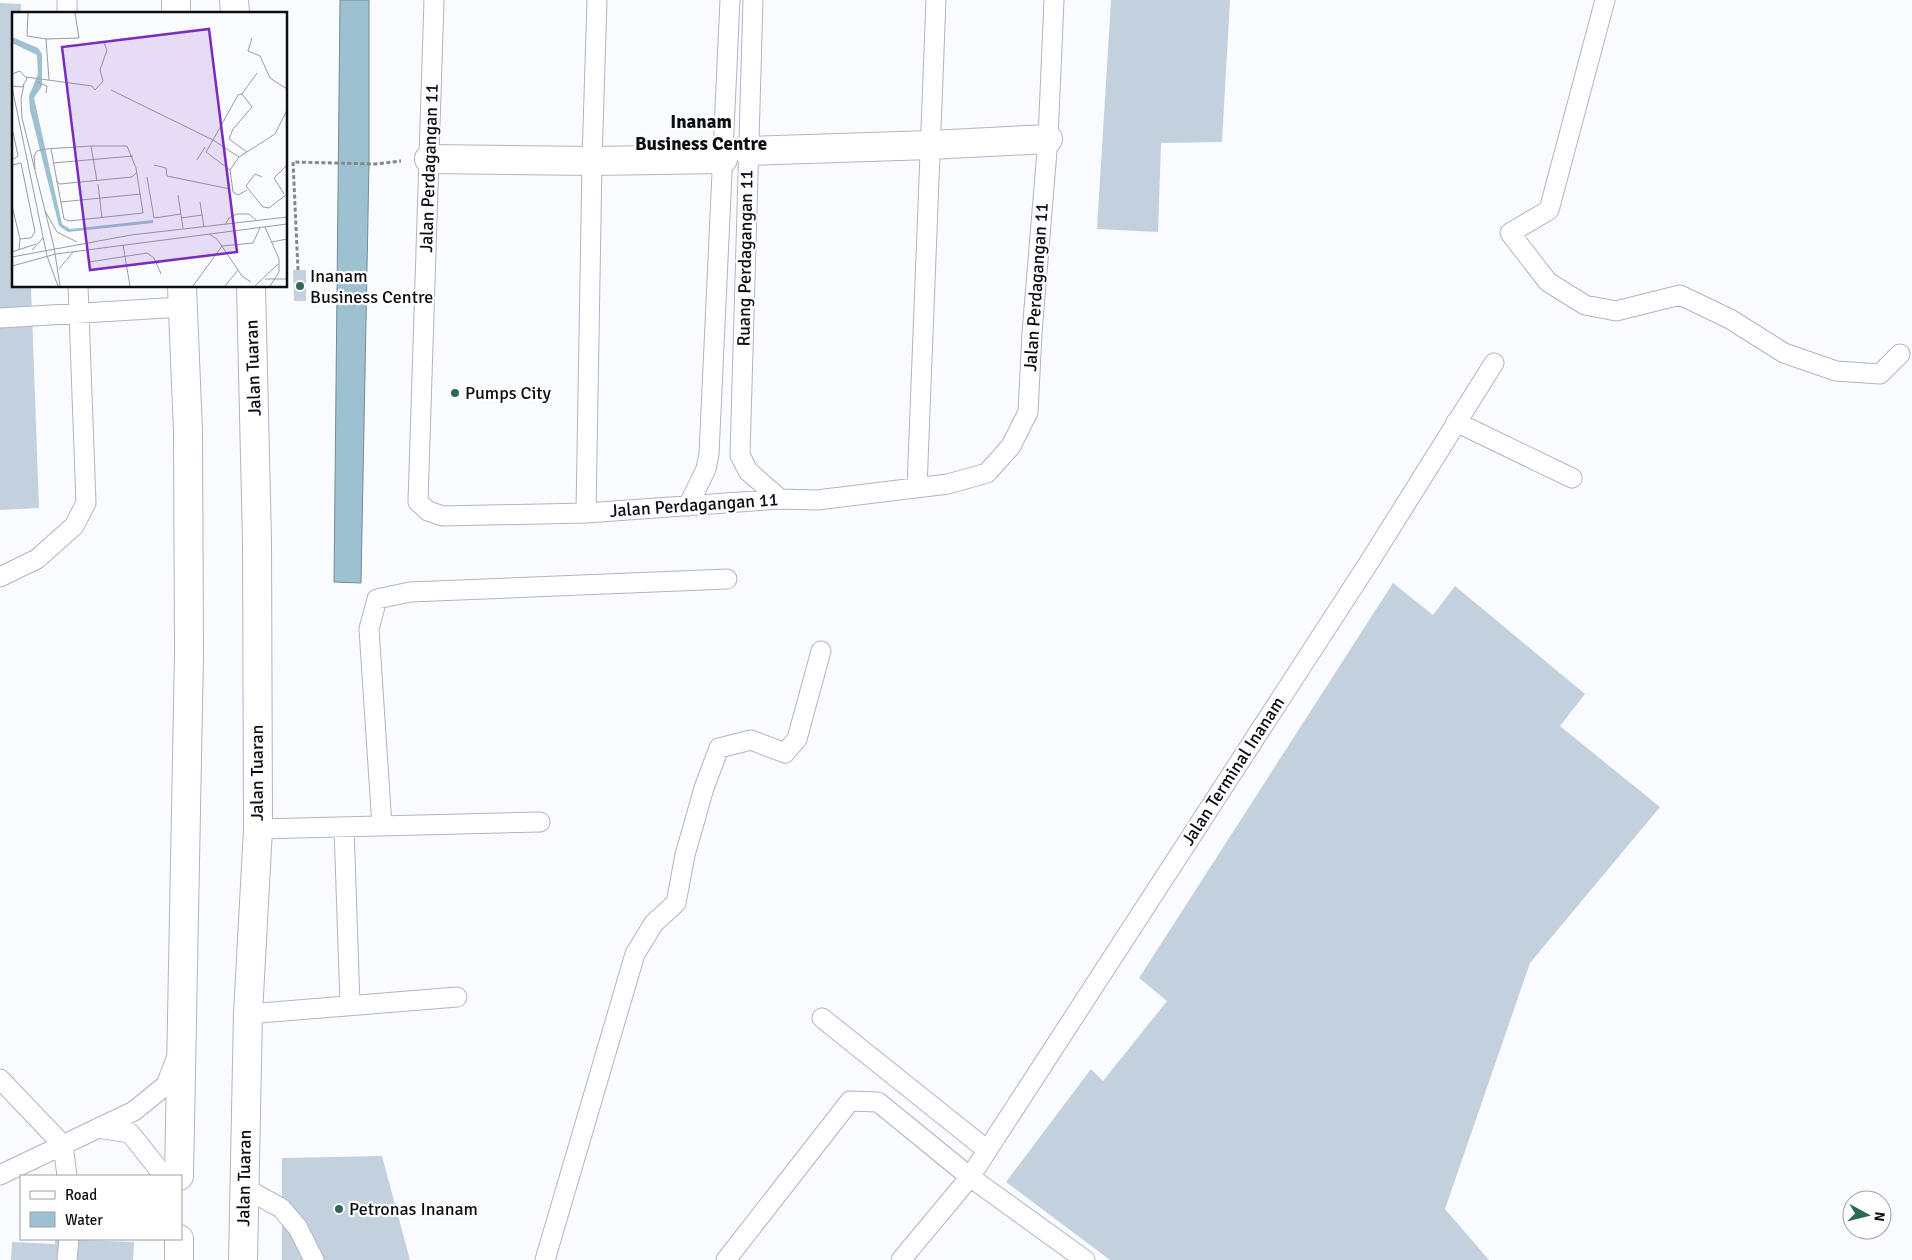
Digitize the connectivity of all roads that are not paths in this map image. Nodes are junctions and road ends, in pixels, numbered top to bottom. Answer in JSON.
{"nodes":[{"id":1,"x":434,"y":0,"type":"edge"},
{"id":2,"x":597,"y":0,"type":"edge"},
{"id":3,"x":730,"y":0,"type":"edge"},
{"id":4,"x":753,"y":0,"type":"edge"},
{"id":5,"x":936,"y":0,"type":"edge"},
{"id":6,"x":1054,"y":0,"type":"edge"},
{"id":7,"x":1605,"y":0,"type":"edge"},
{"id":8,"x":1048,"y":139,"type":"junction"},
{"id":9,"x":930,"y":145,"type":"junction"},
{"id":10,"x":735,"y":155,"type":"junction"},
{"id":11,"x":429,"y":159,"type":"junction"},
{"id":12,"x":592,"y":161,"type":"junction"},
{"id":13,"x":78,"y":288,"type":"edge"},
{"id":14,"x":251,"y":288,"type":"edge"},
{"id":15,"x":182,"y":296,"type":"edge"},
{"id":16,"x":79,"y":314,"type":"junction"},
{"id":17,"x":0,"y":318,"type":"edge"},
{"id":18,"x":1900,"y":354,"type":"dead end"},
{"id":19,"x":1494,"y":363,"type":"dead end"},
{"id":20,"x":1456,"y":422,"type":"junction"},
{"id":21,"x":1572,"y":478,"type":"dead end"},
{"id":22,"x":916,"y":488,"type":"junction"},
{"id":23,"x":780,"y":499,"type":"junction"},
{"id":24,"x":688,"y":506,"type":"junction"},
{"id":25,"x":586,"y":512,"type":"junction"},
{"id":26,"x":0,"y":577,"type":"edge"},
{"id":27,"x":727,"y":579,"type":"dead end"},
{"id":28,"x":820,"y":651,"type":"dead end"},
{"id":29,"x":540,"y":822,"type":"dead end"},
{"id":30,"x":382,"y":826,"type":"junction"},
{"id":31,"x":344,"y":827,"type":"junction"},
{"id":32,"x":258,"y":829,"type":"junction"},
{"id":33,"x":457,"y":997,"type":"dead end"},
{"id":34,"x":350,"y":1005,"type":"junction"},
{"id":35,"x":248,"y":1014,"type":"junction"},
{"id":36,"x":822,"y":1018,"type":"dead end"},
{"id":37,"x":180,"y":1046,"type":"junction"},
{"id":38,"x":0,"y":1079,"type":"edge"},
{"id":39,"x":98,"y":1128,"type":"junction"},
{"id":40,"x":63,"y":1145,"type":"junction"},
{"id":41,"x":987,"y":1150,"type":"junction"},
{"id":42,"x":0,"y":1175,"type":"edge"},
{"id":43,"x":67,"y":1175,"type":"edge"},
{"id":44,"x":163,"y":1175,"type":"edge"},
{"id":45,"x":179,"y":1175,"type":"edge"},
{"id":46,"x":970,"y":1177,"type":"junction"},
{"id":47,"x":243,"y":1187,"type":"junction"},
{"id":48,"x":69,"y":1240,"type":"edge"},
{"id":49,"x":179,"y":1240,"type":"edge"},
{"id":50,"x":67,"y":1260,"type":"edge"},
{"id":51,"x":179,"y":1260,"type":"edge"},
{"id":52,"x":243,"y":1260,"type":"edge"},
{"id":53,"x":314,"y":1260,"type":"edge"},
{"id":54,"x":545,"y":1260,"type":"edge"},
{"id":55,"x":726,"y":1260,"type":"edge"},
{"id":56,"x":901,"y":1260,"type":"edge"},
{"id":57,"x":1085,"y":1260,"type":"edge"}],
"edges":[{"from":1,"to":11,"type":"lane","name":"Jalan Perdagangan 11"},
{"from":2,"to":12,"type":"lane"},
{"from":3,"to":10,"type":"lane","name":"Ruang Perdagangan 11"},
{"from":4,"to":10,"type":"lane","name":"Ruang Perdagangan 11"},
{"from":5,"to":9,"type":"lane"},
{"from":6,"to":8,"type":"lane","name":"Jalan Perdagangan 11"},
{"from":7,"to":18,"type":"lane"},
{"from":8,"to":9,"type":"main road"},
{"from":8,"to":22,"type":"lane","name":"Jalan Perdagangan 11"},
{"from":9,"to":10,"type":"main road"},
{"from":9,"to":22,"type":"lane"},
{"from":10,"to":12,"type":"main road"},
{"from":10,"to":23,"type":"lane","name":"Ruang Perdagangan 11"},
{"from":10,"to":24,"type":"lane","name":"Ruang Perdagangan 11"},
{"from":11,"to":12,"type":"main road"},
{"from":11,"to":25,"type":"lane","name":"Jalan Perdagangan 11"},
{"from":12,"to":25,"type":"lane"},
{"from":13,"to":16,"type":"lane"},
{"from":14,"to":32,"type":"main road","name":"Jalan Tuaran"},
{"from":15,"to":16,"type":"lane"},
{"from":15,"to":37,"type":"main road"},
{"from":16,"to":17,"type":"lane"},
{"from":16,"to":26,"type":"lane"},
{"from":19,"to":20,"type":"lane","name":"Jalan Terminal Inanam"},
{"from":20,"to":21,"type":"lane"},
{"from":20,"to":41,"type":"lane","name":"Jalan Terminal Inanam"},
{"from":22,"to":23,"type":"lane","name":"Jalan Perdagangan 11"},
{"from":23,"to":24,"type":"lane","name":"Jalan Perdagangan 11"},
{"from":24,"to":25,"type":"lane","name":"Jalan Perdagangan 11"},
{"from":27,"to":30,"type":"lane"},
{"from":28,"to":54,"type":"lane"},
{"from":29,"to":30,"type":"lane"},
{"from":30,"to":31,"type":"lane"},
{"from":31,"to":32,"type":"lane"},
{"from":31,"to":34,"type":"lane"},
{"from":32,"to":35,"type":"main road","name":"Jalan Tuaran"},
{"from":33,"to":34,"type":"lane"},
{"from":34,"to":35,"type":"lane"},
{"from":35,"to":47,"type":"main road","name":"Jalan Tuaran"},
{"from":36,"to":41,"type":"lane"},
{"from":37,"to":39,"type":"lane"},
{"from":37,"to":45,"type":"main road"},
{"from":38,"to":40,"type":"lane"},
{"from":39,"to":40,"type":"lane"},
{"from":39,"to":44,"type":"lane"},
{"from":40,"to":42,"type":"lane"},
{"from":40,"to":43,"type":"lane"},
{"from":41,"to":46,"type":"lane","name":"Jalan Terminal Inanam"},
{"from":46,"to":55,"type":"lane"},
{"from":46,"to":56,"type":"lane","name":"Jalan Terminal Inanam"},
{"from":46,"to":57,"type":"lane"},
{"from":47,"to":52,"type":"main road","name":"Jalan Tuaran"},
{"from":47,"to":53,"type":"lane"},
{"from":48,"to":50,"type":"lane"},
{"from":49,"to":51,"type":"main road"}]}
